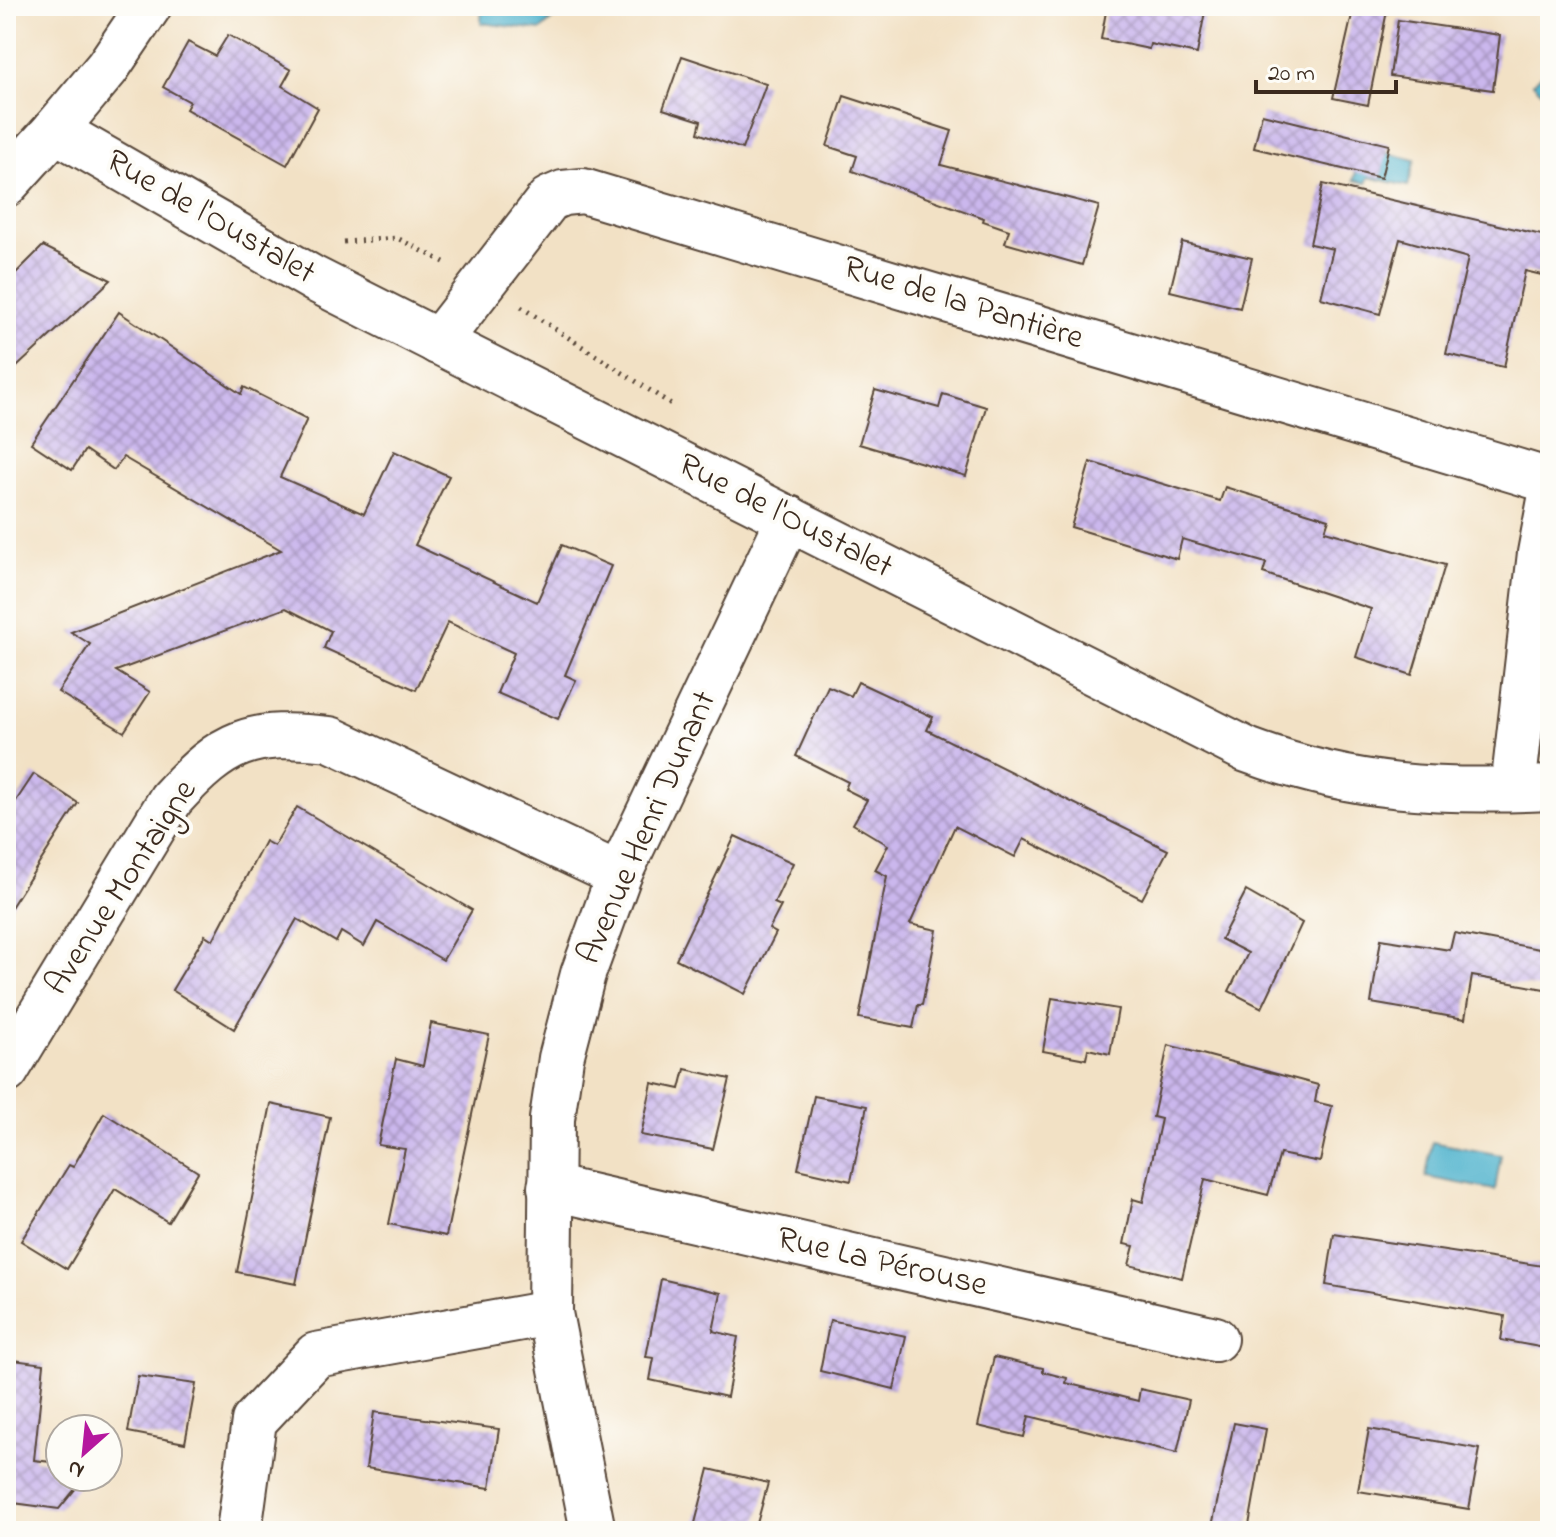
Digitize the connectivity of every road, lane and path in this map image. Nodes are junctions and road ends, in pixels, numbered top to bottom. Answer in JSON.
{"nodes":[{"id":1,"x":149,"y":6,"type":"edge"},
{"id":2,"x":55,"y":130,"type":"junction"},
{"id":3,"x":6,"y":184,"type":"edge"},
{"id":4,"x":438,"y":342,"type":"junction"},
{"id":5,"x":1550,"y":481,"type":"edge"},
{"id":6,"x":1550,"y":500,"type":"edge"},
{"id":7,"x":789,"y":518,"type":"junction"},
{"id":8,"x":1532,"y":788,"type":"edge"},
{"id":9,"x":619,"y":875,"type":"junction"},
{"id":10,"x":6,"y":1071,"type":"edge"},
{"id":11,"x":550,"y":1187,"type":"junction"},
{"id":12,"x":550,"y":1313,"type":"junction"},
{"id":13,"x":1215,"y":1339,"type":"dead end"},
{"id":14,"x":239,"y":1531,"type":"edge"},
{"id":15,"x":593,"y":1531,"type":"edge"}],
"edges":[{"from":1,"to":2,"type":"street"},
{"from":2,"to":3,"type":"street"},
{"from":2,"to":4,"type":"street","name":"Rue de l'Oustalet"},
{"from":4,"to":5,"type":"street","name":"Rue de la Pantière"},
{"from":4,"to":7,"type":"street","name":"Rue de l'Oustalet"},
{"from":6,"to":8,"type":"street"},
{"from":7,"to":8,"type":"street","name":"Rue de l'Oustalet"},
{"from":7,"to":9,"type":"street","name":"Avenue Henri Dunant"},
{"from":9,"to":10,"type":"street","name":"Avenue Montaigne"},
{"from":9,"to":11,"type":"street","name":"Avenue Henri Dunant"},
{"from":11,"to":12,"type":"street","name":"Avenue Henri Dunant"},
{"from":11,"to":13,"type":"street","name":"Rue La Pérouse"},
{"from":12,"to":14,"type":"street"},
{"from":12,"to":15,"type":"street","name":"Avenue Henri Dunant"}]}
